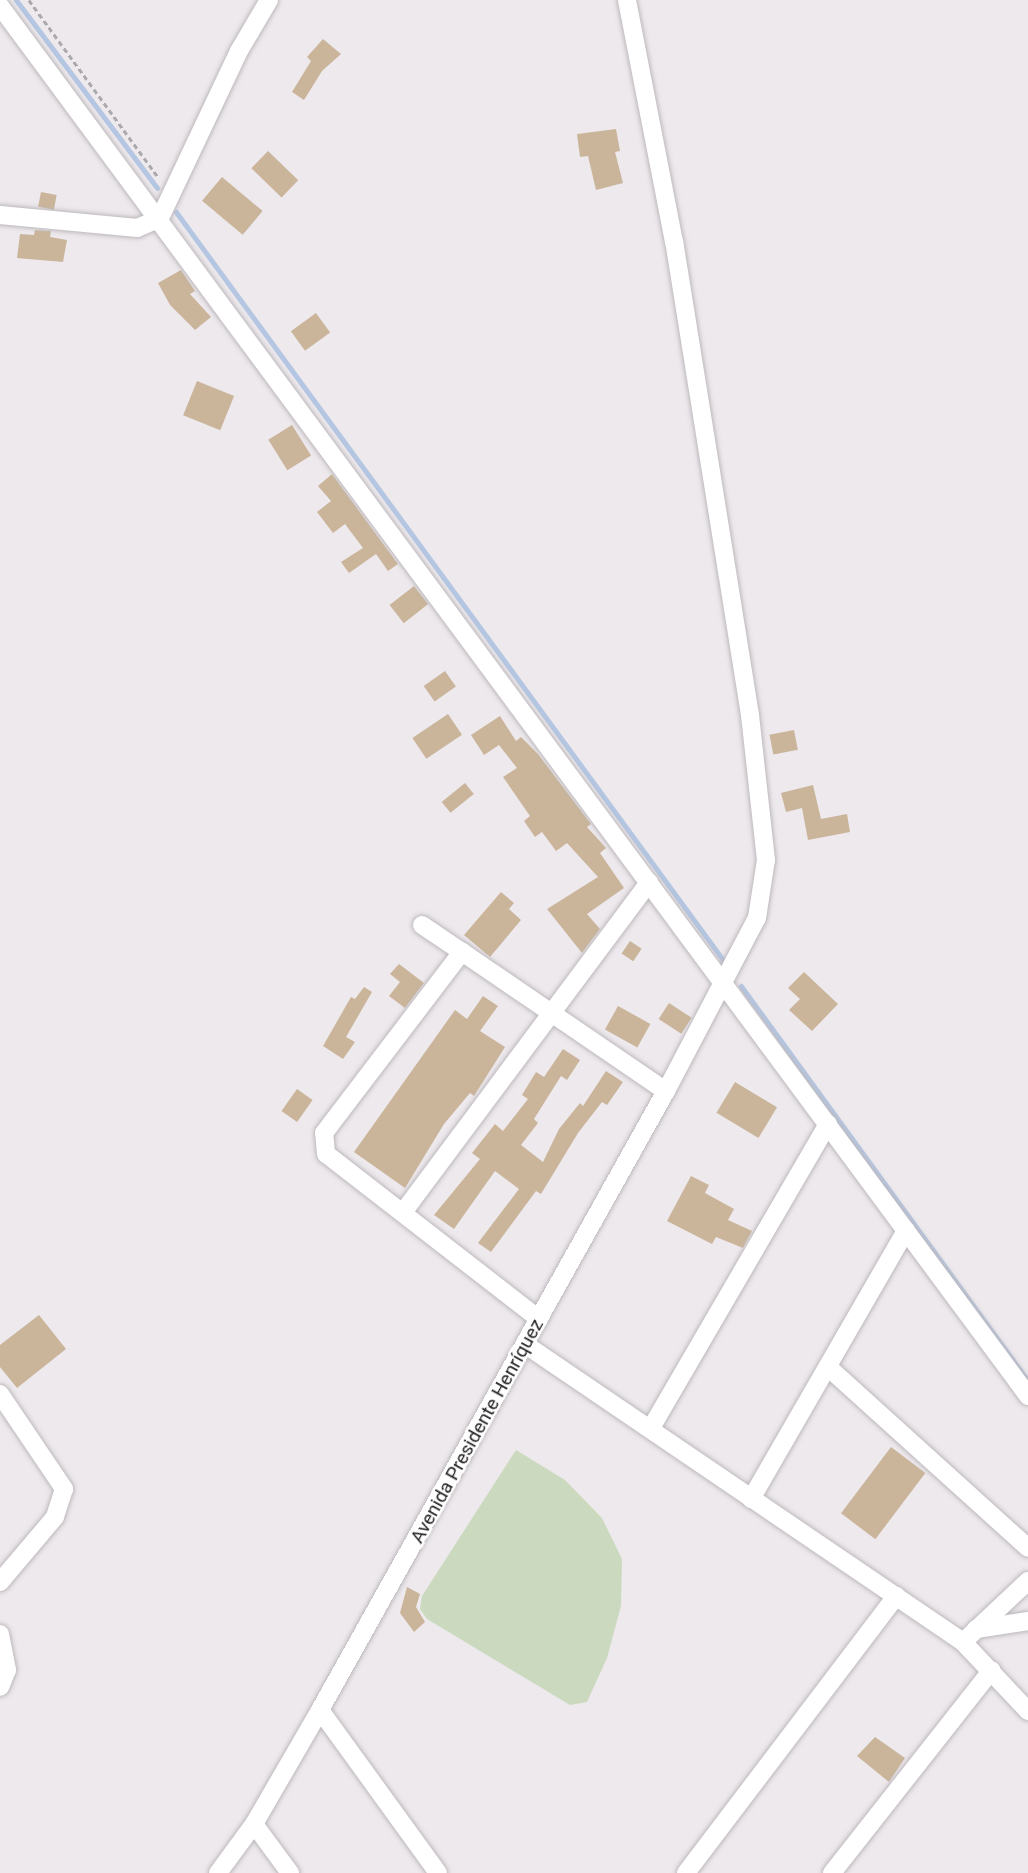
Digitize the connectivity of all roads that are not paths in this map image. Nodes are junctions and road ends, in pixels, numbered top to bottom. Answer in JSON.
{"nodes":[{"id":1,"x":269,"y":0,"type":"edge"},
{"id":2,"x":627,"y":0,"type":"edge"},
{"id":3,"x":0,"y":6,"type":"edge"},
{"id":4,"x":0,"y":215,"type":"edge"},
{"id":5,"x":160,"y":218,"type":"junction"},
{"id":6,"x":649,"y":883,"type":"junction"},
{"id":7,"x":422,"y":925,"type":"dead end"},
{"id":8,"x":462,"y":953,"type":"junction"},
{"id":9,"x":724,"y":982,"type":"junction"},
{"id":10,"x":551,"y":1015,"type":"junction"},
{"id":11,"x":666,"y":1091,"type":"junction"},
{"id":12,"x":828,"y":1124,"type":"junction"},
{"id":13,"x":404,"y":1211,"type":"junction"},
{"id":14,"x":906,"y":1230,"type":"junction"},
{"id":15,"x":539,"y":1319,"type":"junction"},
{"id":16,"x":526,"y":1345,"type":"junction"},
{"id":17,"x":829,"y":1368,"type":"junction"},
{"id":18,"x":0,"y":1394,"type":"edge"},
{"id":19,"x":1028,"y":1396,"type":"edge"},
{"id":20,"x":651,"y":1428,"type":"junction"},
{"id":21,"x":751,"y":1499,"type":"junction"},
{"id":22,"x":1028,"y":1548,"type":"edge"},
{"id":23,"x":1028,"y":1581,"type":"edge"},
{"id":24,"x":0,"y":1582,"type":"edge"},
{"id":25,"x":896,"y":1596,"type":"junction"},
{"id":26,"x":1028,"y":1621,"type":"edge"},
{"id":27,"x":0,"y":1634,"type":"edge"},
{"id":28,"x":970,"y":1635,"type":"junction"},
{"id":29,"x":992,"y":1670,"type":"junction"},
{"id":30,"x":0,"y":1687,"type":"edge"},
{"id":31,"x":320,"y":1710,"type":"junction"},
{"id":32,"x":1028,"y":1711,"type":"edge"},
{"id":33,"x":254,"y":1824,"type":"junction"},
{"id":34,"x":218,"y":1873,"type":"edge"},
{"id":35,"x":290,"y":1873,"type":"edge"},
{"id":36,"x":438,"y":1873,"type":"edge"},
{"id":37,"x":686,"y":1873,"type":"edge"},
{"id":38,"x":832,"y":1873,"type":"edge"}],
"edges":[{"from":1,"to":5,"type":"street"},
{"from":2,"to":9,"type":"street","name":"Avenida Presidente Henríquez"},
{"from":3,"to":5,"type":"street"},
{"from":4,"to":5,"type":"street"},
{"from":5,"to":6,"type":"street"},
{"from":6,"to":9,"type":"street"},
{"from":6,"to":10,"type":"street"},
{"from":7,"to":8,"type":"street"},
{"from":8,"to":10,"type":"street"},
{"from":8,"to":13,"type":"street"},
{"from":9,"to":11,"type":"street","name":"Avenida Presidente Henríquez"},
{"from":9,"to":12,"type":"street"},
{"from":10,"to":11,"type":"street"},
{"from":10,"to":13,"type":"street"},
{"from":11,"to":15,"type":"street","name":"Avenida Presidente Henríquez"},
{"from":12,"to":14,"type":"street"},
{"from":12,"to":20,"type":"street"},
{"from":13,"to":15,"type":"street"},
{"from":14,"to":17,"type":"street"},
{"from":14,"to":19,"type":"street"},
{"from":15,"to":16,"type":"street","name":"Avenida Presidente Henríquez"},
{"from":16,"to":20,"type":"street"},
{"from":16,"to":31,"type":"street","name":"Avenida Presidente Henríquez"},
{"from":17,"to":21,"type":"street"},
{"from":17,"to":22,"type":"street"},
{"from":18,"to":24,"type":"street"},
{"from":20,"to":21,"type":"street"},
{"from":21,"to":25,"type":"street"},
{"from":23,"to":28,"type":"street"},
{"from":25,"to":28,"type":"street"},
{"from":25,"to":37,"type":"street"},
{"from":26,"to":28,"type":"street"},
{"from":27,"to":30,"type":"street"},
{"from":28,"to":29,"type":"street"},
{"from":29,"to":32,"type":"street"},
{"from":29,"to":38,"type":"street"},
{"from":31,"to":33,"type":"street","name":"Avenida Presidente Henríquez"},
{"from":31,"to":36,"type":"street"},
{"from":33,"to":34,"type":"street","name":"Avenida Presidente Henríquez"},
{"from":33,"to":35,"type":"street"}]}
